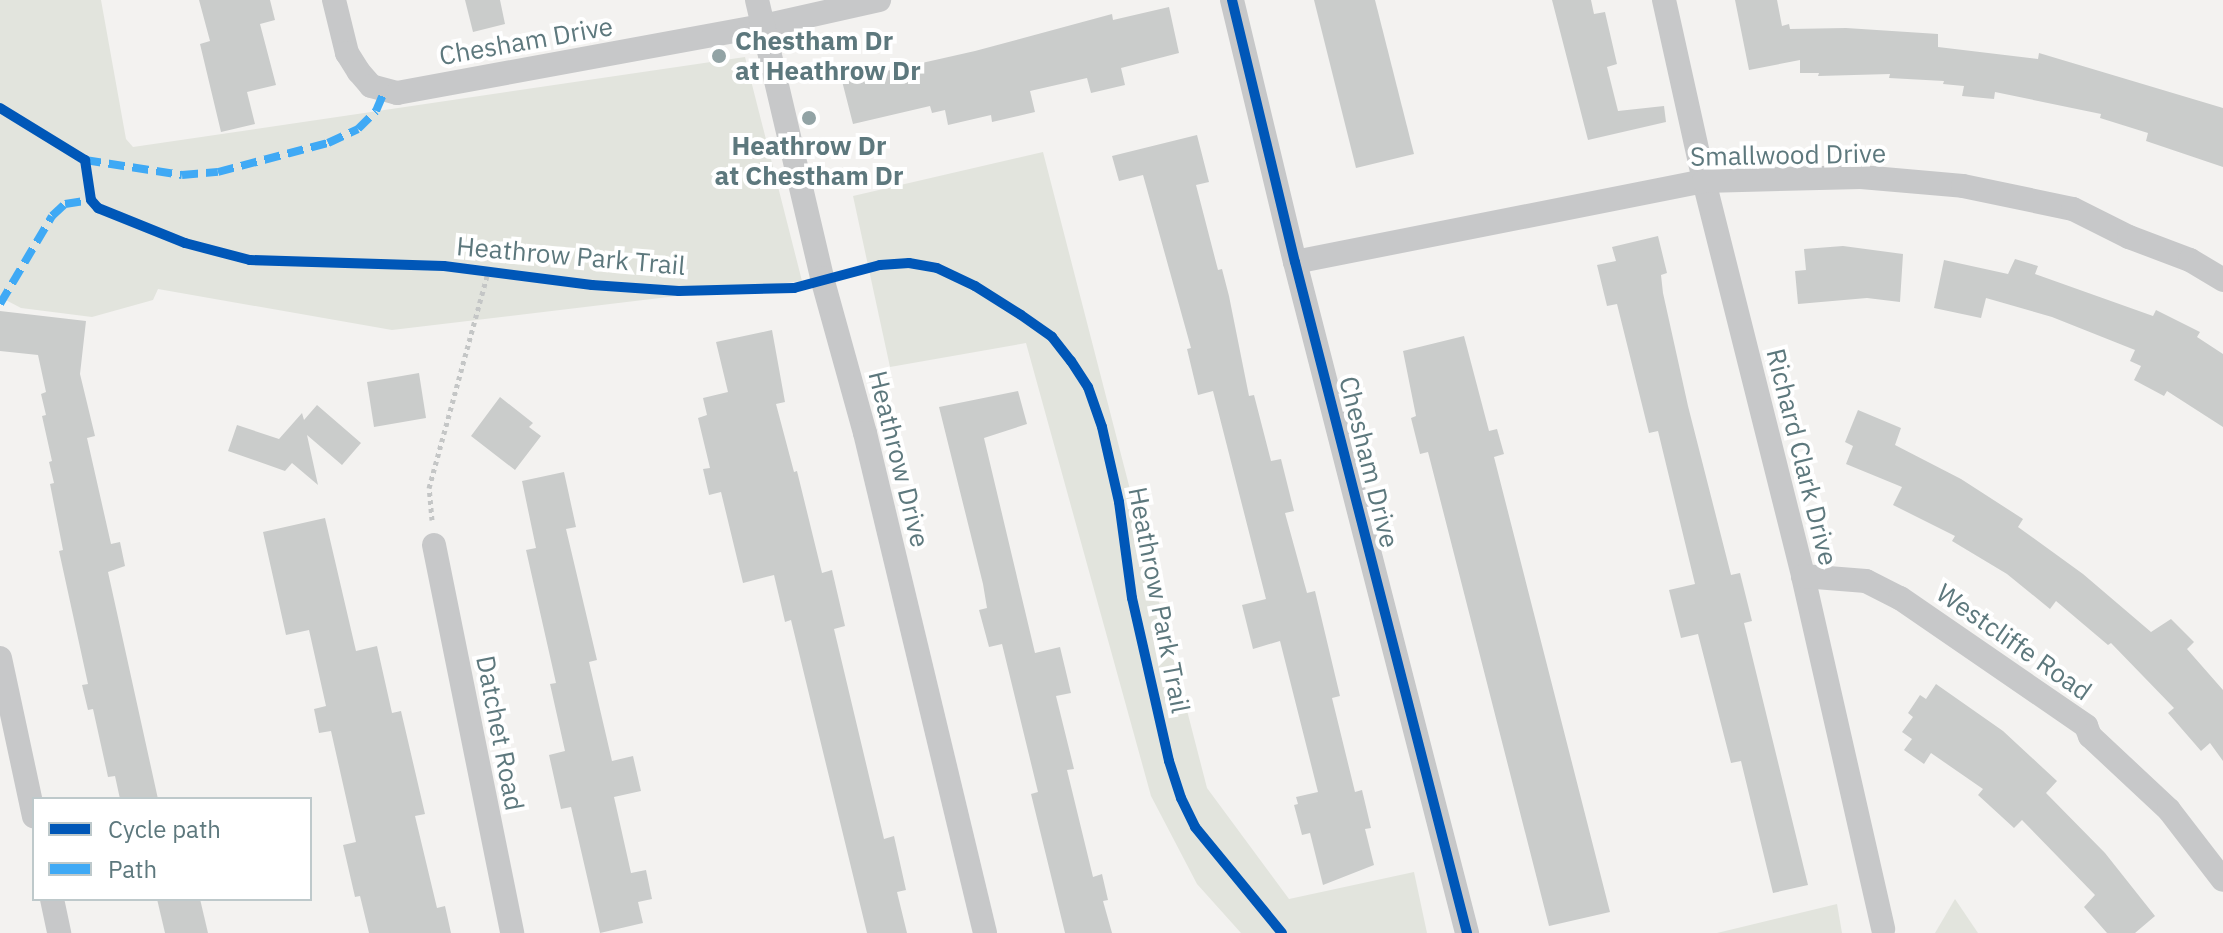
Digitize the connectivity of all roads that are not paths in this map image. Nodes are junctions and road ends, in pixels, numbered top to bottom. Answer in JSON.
{"nodes":[{"id":1,"x":334,"y":0,"type":"edge"},
{"id":2,"x":757,"y":0,"type":"edge"},
{"id":3,"x":879,"y":0,"type":"edge"},
{"id":4,"x":1232,"y":0,"type":"edge"},
{"id":5,"x":1664,"y":0,"type":"edge"},
{"id":6,"x":763,"y":26,"type":"junction"},
{"id":7,"x":1704,"y":181,"type":"junction"},
{"id":8,"x":1295,"y":262,"type":"junction"},
{"id":9,"x":2223,"y":280,"type":"edge"},
{"id":10,"x":434,"y":545,"type":"road end"},
{"id":11,"x":1803,"y":576,"type":"junction"},
{"id":12,"x":0,"y":658,"type":"edge"},
{"id":13,"x":32,"y":807,"type":"edge"},
{"id":14,"x":2223,"y":880,"type":"edge"},
{"id":15,"x":52,"y":901,"type":"edge"},
{"id":16,"x":1883,"y":929,"type":"dead end"},
{"id":17,"x":59,"y":933,"type":"edge"},
{"id":18,"x":512,"y":933,"type":"edge"},
{"id":19,"x":985,"y":933,"type":"edge"},
{"id":20,"x":1467,"y":933,"type":"edge"}],
"edges":[{"from":1,"to":6,"type":"street","name":"Chesham Drive"},
{"from":2,"to":6,"type":"street","name":"Heathrow Drive"},
{"from":3,"to":6,"type":"street","name":"Chesham Drive"},
{"from":4,"to":8,"type":"street","name":"Chesham Drive"},
{"from":5,"to":7,"type":"street","name":"Richard Clark Drive"},
{"from":6,"to":19,"type":"street","name":"Heathrow Drive"},
{"from":7,"to":8,"type":"street","name":"Smallwood Drive"},
{"from":7,"to":9,"type":"street","name":"Smallwood Drive"},
{"from":7,"to":11,"type":"street","name":"Richard Clark Drive"},
{"from":8,"to":20,"type":"street","name":"Chesham Drive"},
{"from":10,"to":18,"type":"street","name":"Datchet Road"},
{"from":11,"to":14,"type":"street","name":"Westcliffe Road"},
{"from":11,"to":16,"type":"street","name":"Richard Clark Drive"},
{"from":12,"to":13,"type":"street"},
{"from":15,"to":17,"type":"street"}]}
